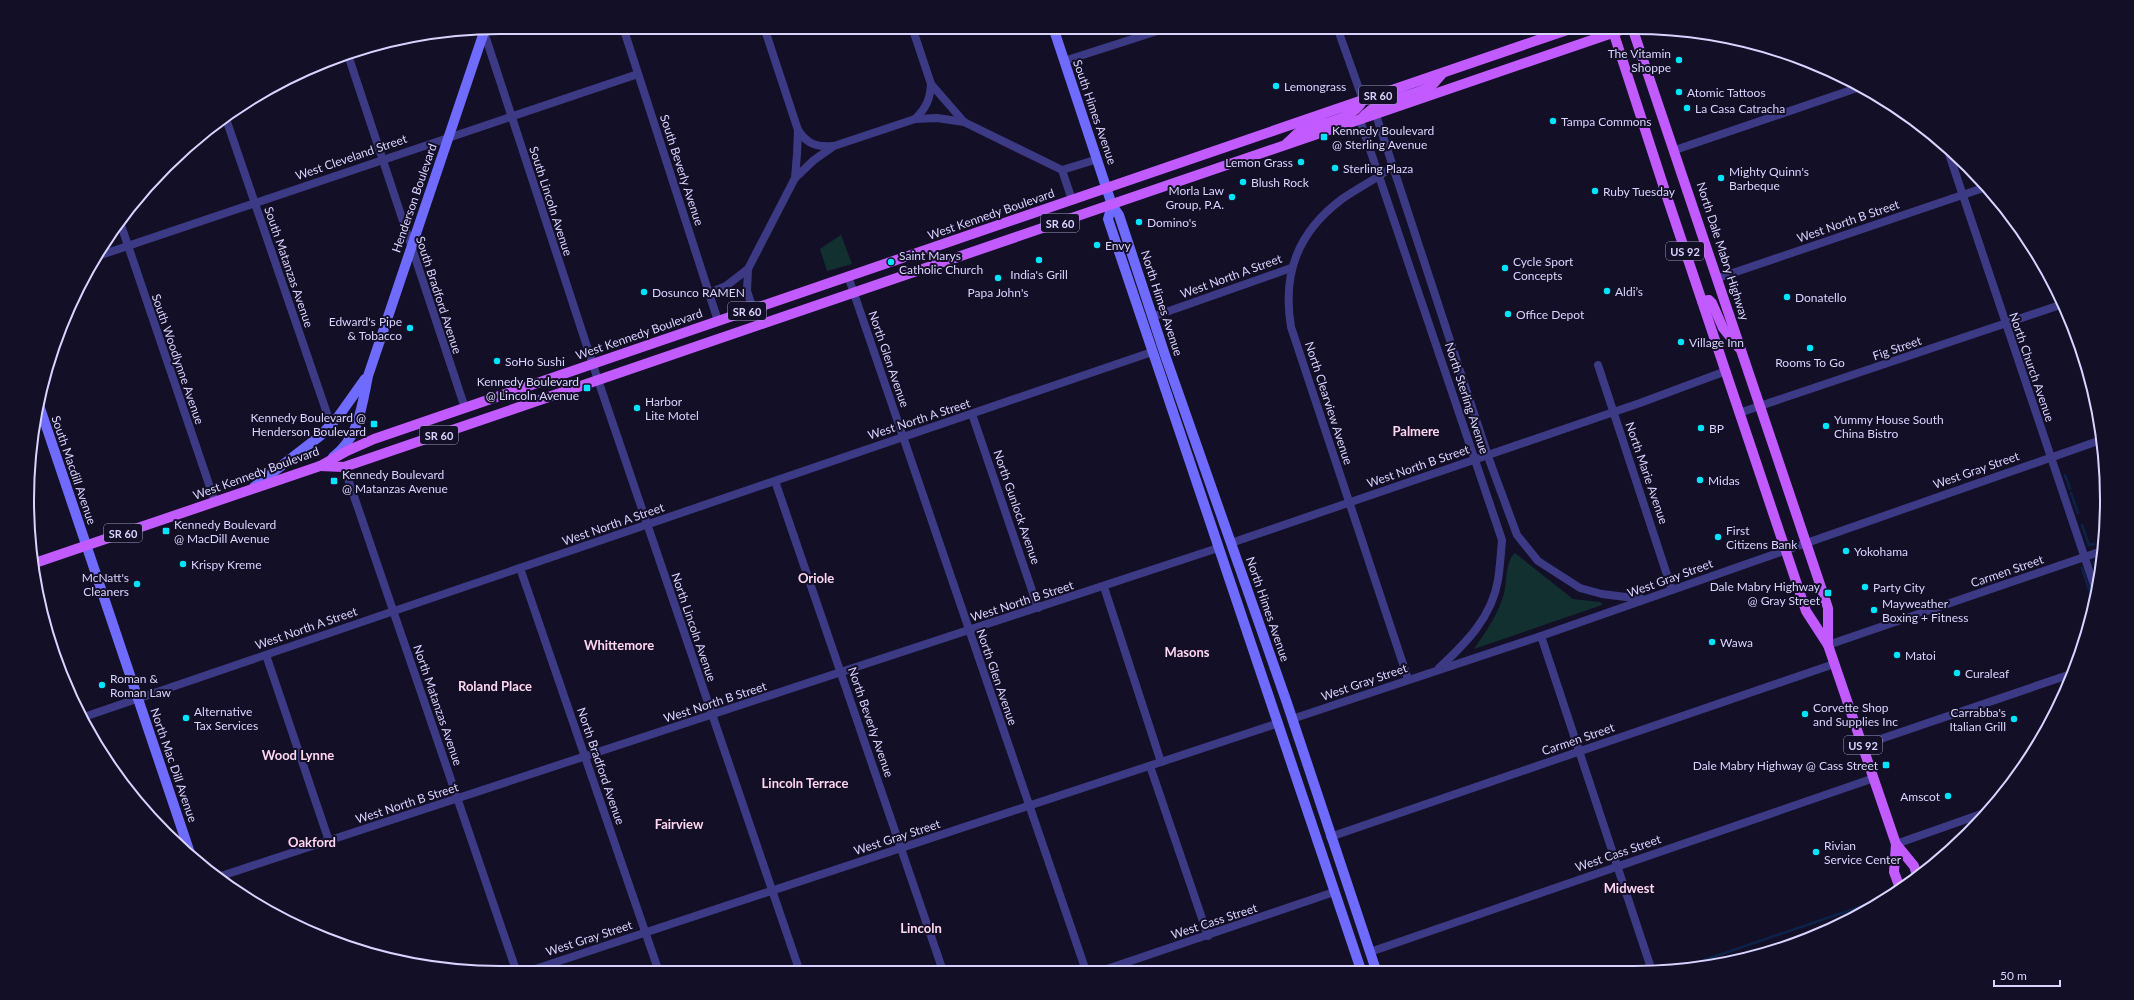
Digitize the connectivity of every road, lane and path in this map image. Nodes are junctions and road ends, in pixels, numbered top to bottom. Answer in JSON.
{"nodes":[{"id":1,"x":486,"y":34,"type":"edge"},
{"id":2,"x":625,"y":34,"type":"edge"},
{"id":3,"x":766,"y":34,"type":"edge"},
{"id":4,"x":914,"y":34,"type":"edge"},
{"id":5,"x":1055,"y":34,"type":"edge"},
{"id":6,"x":1148,"y":34,"type":"edge"},
{"id":7,"x":1339,"y":34,"type":"edge"},
{"id":8,"x":1555,"y":34,"type":"edge"},
{"id":9,"x":1602,"y":34,"type":"edge"},
{"id":10,"x":1614,"y":34,"type":"edge"},
{"id":11,"x":1634,"y":34,"type":"edge"},
{"id":12,"x":482,"y":35,"type":"edge"},
{"id":13,"x":349,"y":59,"type":"edge"},
{"id":14,"x":1064,"y":60,"type":"junction"},
{"id":15,"x":1444,"y":72,"type":"junction"},
{"id":16,"x":638,"y":74,"type":"junction"},
{"id":17,"x":931,"y":84,"type":"junction"},
{"id":18,"x":1854,"y":89,"type":"edge"},
{"id":19,"x":1362,"y":100,"type":"junction"},
{"id":20,"x":1376,"y":115,"type":"junction"},
{"id":21,"x":511,"y":116,"type":"junction"},
{"id":22,"x":915,"y":119,"type":"junction"},
{"id":23,"x":1360,"y":120,"type":"junction"},
{"id":24,"x":227,"y":122,"type":"edge"},
{"id":25,"x":964,"y":122,"type":"junction"},
{"id":26,"x":798,"y":130,"type":"junction"},
{"id":27,"x":448,"y":137,"type":"junction"},
{"id":28,"x":834,"y":146,"type":"junction"},
{"id":29,"x":1285,"y":146,"type":"junction"},
{"id":30,"x":1675,"y":150,"type":"junction"},
{"id":31,"x":1950,"y":158,"type":"edge"},
{"id":32,"x":382,"y":159,"type":"junction"},
{"id":33,"x":1098,"y":159,"type":"junction"},
{"id":34,"x":1393,"y":166,"type":"junction"},
{"id":35,"x":1062,"y":170,"type":"junction"},
{"id":36,"x":795,"y":178,"type":"junction"},
{"id":37,"x":1380,"y":178,"type":"junction"},
{"id":38,"x":1107,"y":188,"type":"junction"},
{"id":39,"x":1980,"y":189,"type":"edge"},
{"id":40,"x":1963,"y":195,"type":"junction"},
{"id":41,"x":1072,"y":200,"type":"junction"},
{"id":42,"x":254,"y":203,"type":"junction"},
{"id":43,"x":1112,"y":206,"type":"junction"},
{"id":44,"x":122,"y":228,"type":"edge"},
{"id":45,"x":127,"y":246,"type":"junction"},
{"id":46,"x":411,"y":247,"type":"junction"},
{"id":47,"x":105,"y":254,"type":"edge"},
{"id":48,"x":1291,"y":268,"type":"junction"},
{"id":49,"x":748,"y":269,"type":"junction"},
{"id":50,"x":848,"y":276,"type":"junction"},
{"id":51,"x":1718,"y":278,"type":"junction"},
{"id":52,"x":709,"y":293,"type":"junction"},
{"id":53,"x":854,"y":293,"type":"junction"},
{"id":54,"x":1702,"y":301,"type":"junction"},
{"id":55,"x":2058,"y":306,"type":"edge"},
{"id":56,"x":753,"y":309,"type":"junction"},
{"id":57,"x":1152,"y":317,"type":"junction"},
{"id":58,"x":718,"y":321,"type":"junction"},
{"id":59,"x":2005,"y":324,"type":"junction"},
{"id":60,"x":1448,"y":334,"type":"junction"},
{"id":61,"x":1435,"y":338,"type":"junction"},
{"id":62,"x":1152,"y":352,"type":"junction"},
{"id":63,"x":1744,"y":354,"type":"junction"},
{"id":64,"x":592,"y":364,"type":"junction"},
{"id":65,"x":1458,"y":364,"type":"junction"},
{"id":66,"x":1598,"y":365,"type":"dead end"},
{"id":67,"x":1444,"y":370,"type":"junction"},
{"id":68,"x":1726,"y":371,"type":"junction"},
{"id":69,"x":368,"y":376,"type":"junction"},
{"id":70,"x":598,"y":380,"type":"junction"},
{"id":71,"x":1761,"y":406,"type":"junction"},
{"id":72,"x":464,"y":408,"type":"junction"},
{"id":73,"x":1614,"y":412,"type":"junction"},
{"id":74,"x":1739,"y":413,"type":"junction"},
{"id":75,"x":42,"y":414,"type":"edge"},
{"id":76,"x":972,"y":414,"type":"junction"},
{"id":77,"x":331,"y":425,"type":"junction"},
{"id":78,"x":903,"y":437,"type":"junction"},
{"id":79,"x":2096,"y":442,"type":"edge"},
{"id":80,"x":1488,"y":455,"type":"junction"},
{"id":81,"x":2050,"y":458,"type":"junction"},
{"id":82,"x":1474,"y":460,"type":"junction"},
{"id":83,"x":320,"y":466,"type":"junction"},
{"id":84,"x":344,"y":467,"type":"junction"},
{"id":85,"x":775,"y":481,"type":"junction"},
{"id":86,"x":251,"y":490,"type":"junction"},
{"id":87,"x":214,"y":502,"type":"junction"},
{"id":88,"x":1349,"y":502,"type":"junction"},
{"id":89,"x":647,"y":525,"type":"junction"},
{"id":90,"x":1516,"y":535,"type":"junction"},
{"id":91,"x":1502,"y":540,"type":"junction"},
{"id":92,"x":1806,"y":542,"type":"junction"},
{"id":93,"x":1231,"y":543,"type":"junction"},
{"id":94,"x":86,"y":546,"type":"junction"},
{"id":95,"x":1218,"y":548,"type":"junction"},
{"id":96,"x":1785,"y":549,"type":"junction"},
{"id":97,"x":2097,"y":553,"type":"edge"},
{"id":98,"x":2085,"y":557,"type":"junction"},
{"id":99,"x":38,"y":562,"type":"edge"},
{"id":100,"x":520,"y":568,"type":"junction"},
{"id":101,"x":2093,"y":581,"type":"edge"},
{"id":102,"x":1104,"y":587,"type":"junction"},
{"id":103,"x":1672,"y":590,"type":"junction"},
{"id":104,"x":1646,"y":599,"type":"junction"},
{"id":105,"x":1038,"y":608,"type":"junction"},
{"id":106,"x":393,"y":611,"type":"junction"},
{"id":107,"x":969,"y":631,"type":"junction"},
{"id":108,"x":1541,"y":636,"type":"junction"},
{"id":109,"x":1828,"y":646,"type":"junction"},
{"id":110,"x":1254,"y":649,"type":"junction"},
{"id":111,"x":266,"y":655,"type":"junction"},
{"id":112,"x":1834,"y":664,"type":"junction"},
{"id":113,"x":1437,"y":670,"type":"junction"},
{"id":114,"x":841,"y":673,"type":"junction"},
{"id":115,"x":2066,"y":676,"type":"edge"},
{"id":116,"x":1408,"y":679,"type":"junction"},
{"id":117,"x":137,"y":698,"type":"junction"},
{"id":118,"x":712,"y":715,"type":"junction"},
{"id":119,"x":87,"y":716,"type":"edge"},
{"id":120,"x":1292,"y":718,"type":"junction"},
{"id":121,"x":1279,"y":724,"type":"junction"},
{"id":122,"x":1863,"y":745,"type":"junction"},
{"id":123,"x":1580,"y":751,"type":"junction"},
{"id":124,"x":585,"y":757,"type":"junction"},
{"id":125,"x":1161,"y":762,"type":"junction"},
{"id":126,"x":1150,"y":766,"type":"junction"},
{"id":127,"x":1874,"y":778,"type":"junction"},
{"id":128,"x":458,"y":799,"type":"junction"},
{"id":129,"x":1029,"y":806,"type":"junction"},
{"id":130,"x":1320,"y":807,"type":"junction"},
{"id":131,"x":1976,"y":816,"type":"edge"},
{"id":132,"x":1330,"y":837,"type":"junction"},
{"id":133,"x":329,"y":841,"type":"junction"},
{"id":134,"x":1896,"y":844,"type":"junction"},
{"id":135,"x":187,"y":845,"type":"edge"},
{"id":136,"x":901,"y":848,"type":"junction"},
{"id":137,"x":1617,"y":866,"type":"junction"},
{"id":138,"x":1916,"y":871,"type":"edge"},
{"id":139,"x":224,"y":875,"type":"edge"},
{"id":140,"x":1898,"y":883,"type":"edge"},
{"id":141,"x":772,"y":891,"type":"junction"},
{"id":142,"x":1334,"y":892,"type":"junction"},
{"id":143,"x":645,"y":933,"type":"junction"},
{"id":144,"x":1208,"y":936,"type":"junction"},
{"id":145,"x":1370,"y":952,"type":"junction"},
{"id":146,"x":1650,"y":965,"type":"dead end"},
{"id":147,"x":515,"y":966,"type":"edge"},
{"id":148,"x":544,"y":966,"type":"edge"},
{"id":149,"x":657,"y":966,"type":"edge"},
{"id":150,"x":798,"y":966,"type":"edge"},
{"id":151,"x":941,"y":966,"type":"edge"},
{"id":152,"x":1084,"y":966,"type":"edge"},
{"id":153,"x":1116,"y":966,"type":"edge"},
{"id":154,"x":1360,"y":966,"type":"edge"},
{"id":155,"x":1375,"y":966,"type":"edge"}],
"edges":[{"from":1,"to":21,"type":"street","name":"South Lincoln Avenue"},
{"from":2,"to":16,"type":"street","name":"South Beverly Avenue"},
{"from":3,"to":26,"type":"street"},
{"from":4,"to":17,"type":"street"},
{"from":5,"to":14,"type":"street","name":"South Himes Avenue"},
{"from":6,"to":14,"type":"street"},
{"from":7,"to":19,"type":"street"},
{"from":8,"to":15,"type":"main road","name":"West Kennedy Boulevard","number":"SR 60"},
{"from":9,"to":20,"type":"main road","number":"SR 60"},
{"from":10,"to":54,"type":"main road","name":"North Dale Mabry Highway","number":"US 92"},
{"from":11,"to":30,"type":"main road","name":"North Dale Mabry Highway","number":"US 92"},
{"from":12,"to":27,"type":"street","name":"Henderson Boulevard"},
{"from":13,"to":32,"type":"street","name":"South Bradford Avenue"},
{"from":14,"to":33,"type":"street","name":"South Himes Avenue"},
{"from":15,"to":19,"type":"main road","name":"West Kennedy Boulevard","number":"SR 60"},
{"from":15,"to":23,"type":"main road"},
{"from":16,"to":21,"type":"street","name":"West Cleveland Street"},
{"from":16,"to":52,"type":"street","name":"South Beverly Avenue"},
{"from":17,"to":22,"type":"street"},
{"from":17,"to":25,"type":"street"},
{"from":18,"to":30,"type":"street"},
{"from":19,"to":29,"type":"main road"},
{"from":19,"to":38,"type":"main road","name":"West Kennedy Boulevard","number":"SR 60"},
{"from":20,"to":23,"type":"main road","number":"SR 60"},
{"from":20,"to":34,"type":"street","name":"North Sterling Avenue"},
{"from":21,"to":27,"type":"street","name":"West Cleveland Street"},
{"from":21,"to":64,"type":"street","name":"South Lincoln Avenue"},
{"from":22,"to":25,"type":"street"},
{"from":22,"to":28,"type":"street"},
{"from":23,"to":29,"type":"main road","number":"SR 60"},
{"from":23,"to":37,"type":"street","name":"North Sterling Avenue"},
{"from":24,"to":42,"type":"street","name":"South Matanzas Avenue"},
{"from":25,"to":35,"type":"street"},
{"from":26,"to":28,"type":"street"},
{"from":26,"to":36,"type":"street"},
{"from":27,"to":32,"type":"street","name":"West Cleveland Street"},
{"from":27,"to":46,"type":"street","name":"Henderson Boulevard"},
{"from":28,"to":36,"type":"street"},
{"from":29,"to":43,"type":"main road","number":"SR 60"},
{"from":30,"to":51,"type":"main road","name":"North Dale Mabry Highway","number":"US 92"},
{"from":31,"to":40,"type":"street","name":"North Church Avenue"},
{"from":32,"to":42,"type":"street","name":"West Cleveland Street"},
{"from":32,"to":46,"type":"street","name":"South Bradford Avenue"},
{"from":33,"to":35,"type":"street"},
{"from":33,"to":38,"type":"street","name":"South Himes Avenue"},
{"from":34,"to":37,"type":"street","name":"West North A Street"},
{"from":34,"to":60,"type":"street","name":"North Sterling Avenue"},
{"from":35,"to":41,"type":"street"},
{"from":36,"to":49,"type":"street"},
{"from":37,"to":48,"type":"street","name":"West North A Street"},
{"from":37,"to":61,"type":"street","name":"North Sterling Avenue"},
{"from":38,"to":41,"type":"main road","name":"West Kennedy Boulevard","number":"SR 60"},
{"from":38,"to":43,"type":"street","name":"South Himes Avenue"},
{"from":39,"to":40,"type":"street","name":"West North B Street"},
{"from":40,"to":51,"type":"street","name":"West North B Street"},
{"from":40,"to":59,"type":"street","name":"North Church Avenue"},
{"from":41,"to":50,"type":"main road","name":"West Kennedy Boulevard","number":"SR 60"},
{"from":42,"to":45,"type":"street","name":"West Cleveland Street"},
{"from":42,"to":77,"type":"street","name":"South Matanzas Avenue"},
{"from":43,"to":53,"type":"main road","number":"SR 60"},
{"from":43,"to":57,"type":"street","name":"North Himes Avenue"},
{"from":43,"to":62,"type":"street","name":"North Himes Avenue"},
{"from":44,"to":45,"type":"street","name":"South Woodlynne Avenue"},
{"from":45,"to":47,"type":"street","name":"West Cleveland Street"},
{"from":45,"to":87,"type":"street","name":"South Woodlynne Avenue"},
{"from":46,"to":69,"type":"street","name":"Henderson Boulevard"},
{"from":46,"to":72,"type":"street","name":"South Bradford Avenue"},
{"from":48,"to":57,"type":"street","name":"West North A Street"},
{"from":48,"to":88,"type":"street","name":"North Clearview Avenue"},
{"from":49,"to":52,"type":"street"},
{"from":49,"to":56,"type":"street"},
{"from":50,"to":53,"type":"street","name":"North Glen Avenue"},
{"from":50,"to":56,"type":"main road","name":"West Kennedy Boulevard","number":"SR 60"},
{"from":51,"to":63,"type":"main road","name":"North Dale Mabry Highway","number":"US 92"},
{"from":52,"to":58,"type":"street","name":"South Beverly Avenue"},
{"from":53,"to":70,"type":"main road","number":"SR 60"},
{"from":53,"to":78,"type":"street","name":"North Glen Avenue"},
{"from":54,"to":63,"type":"main road"},
{"from":54,"to":68,"type":"main road","name":"North Dale Mabry Highway","number":"US 92"},
{"from":55,"to":59,"type":"street","name":"Fig Street"},
{"from":56,"to":58,"type":"main road","name":"West Kennedy Boulevard","number":"SR 60"},
{"from":57,"to":93,"type":"street","name":"North Himes Avenue"},
{"from":58,"to":64,"type":"main road","name":"West Kennedy Boulevard","number":"SR 60"},
{"from":59,"to":71,"type":"street","name":"Fig Street"},
{"from":59,"to":81,"type":"street","name":"North Church Avenue"},
{"from":60,"to":61,"type":"street"},
{"from":60,"to":65,"type":"street","name":"North Sterling Avenue"},
{"from":61,"to":67,"type":"street","name":"North Sterling Avenue"},
{"from":62,"to":76,"type":"street","name":"West North A Street"},
{"from":62,"to":95,"type":"street","name":"North Himes Avenue"},
{"from":63,"to":71,"type":"main road","name":"North Dale Mabry Highway","number":"US 92"},
{"from":64,"to":70,"type":"street","name":"South Lincoln Avenue"},
{"from":64,"to":72,"type":"main road","name":"West Kennedy Boulevard","number":"SR 60"},
{"from":65,"to":67,"type":"street"},
{"from":65,"to":80,"type":"street","name":"North Sterling Avenue"},
{"from":66,"to":73,"type":"street","name":"North Marie Avenue"},
{"from":67,"to":82,"type":"street","name":"North Sterling Avenue"},
{"from":68,"to":73,"type":"street","name":"West North B Street"},
{"from":68,"to":74,"type":"main road","name":"North Dale Mabry Highway","number":"US 92"},
{"from":69,"to":77,"type":"street","name":"Henderson Boulevard"},
{"from":69,"to":83,"type":"street","name":"Henderson Boulevard"},
{"from":70,"to":84,"type":"main road","number":"SR 60"},
{"from":70,"to":89,"type":"street","name":"North Lincoln Avenue"},
{"from":71,"to":74,"type":"street","name":"Fig Street"},
{"from":71,"to":92,"type":"main road","name":"North Dale Mabry Highway","number":"US 92"},
{"from":72,"to":83,"type":"main road","name":"West Kennedy Boulevard","number":"SR 60"},
{"from":73,"to":80,"type":"street","name":"West North B Street"},
{"from":73,"to":103,"type":"street","name":"North Marie Avenue"},
{"from":74,"to":96,"type":"main road","name":"North Dale Mabry Highway","number":"US 92"},
{"from":75,"to":94,"type":"street","name":"South Macdill Avenue"},
{"from":76,"to":78,"type":"street","name":"West North A Street"},
{"from":76,"to":105,"type":"street","name":"North Gunlock Avenue"},
{"from":77,"to":86,"type":"street","name":"Henderson Boulevard"},
{"from":78,"to":85,"type":"street","name":"West North A Street"},
{"from":78,"to":107,"type":"street","name":"North Glen Avenue"},
{"from":79,"to":81,"type":"street","name":"West Gray Street"},
{"from":80,"to":82,"type":"street","name":"West North B Street"},
{"from":80,"to":90,"type":"street","name":"North Sterling Avenue"},
{"from":81,"to":92,"type":"street","name":"West Gray Street"},
{"from":81,"to":98,"type":"street","name":"North Church Avenue"},
{"from":82,"to":88,"type":"street","name":"West North B Street"},
{"from":82,"to":91,"type":"street","name":"North Sterling Avenue"},
{"from":83,"to":84,"type":"main road","number":"SR 60"},
{"from":83,"to":86,"type":"main road","name":"West Kennedy Boulevard","number":"SR 60"},
{"from":84,"to":106,"type":"street","name":"North Matanzas Avenue"},
{"from":85,"to":89,"type":"street","name":"West North A Street"},
{"from":85,"to":114,"type":"street","name":"North Beverly Avenue"},
{"from":86,"to":87,"type":"main road","name":"West Kennedy Boulevard","number":"SR 60"},
{"from":87,"to":94,"type":"main road","name":"West Kennedy Boulevard","number":"SR 60"},
{"from":88,"to":93,"type":"street","name":"West North B Street"},
{"from":88,"to":116,"type":"street","name":"North Clearview Avenue"},
{"from":89,"to":100,"type":"street","name":"West North A Street"},
{"from":89,"to":118,"type":"street","name":"North Lincoln Avenue"},
{"from":90,"to":91,"type":"street"},
{"from":90,"to":104,"type":"street","name":"North Sterling Avenue"},
{"from":91,"to":113,"type":"street","name":"North Sterling Avenue"},
{"from":92,"to":96,"type":"street","name":"West Gray Street"},
{"from":92,"to":109,"type":"main road","name":"North Dale Mabry Highway","number":"US 92"},
{"from":93,"to":120,"type":"street","name":"North Himes Avenue"},
{"from":94,"to":99,"type":"main road","name":"West Kennedy Boulevard","number":"SR 60"},
{"from":94,"to":117,"type":"street","name":"North Mac Dill Avenue"},
{"from":95,"to":102,"type":"street","name":"West North B Street"},
{"from":95,"to":110,"type":"street","name":"North Himes Avenue"},
{"from":96,"to":103,"type":"street","name":"West Gray Street"},
{"from":96,"to":109,"type":"main road","name":"North Dale Mabry Highway","number":"US 92"},
{"from":97,"to":98,"type":"street","name":"Carmen Street"},
{"from":98,"to":101,"type":"street","name":"North Church Avenue"},
{"from":98,"to":109,"type":"street","name":"Carmen Street"},
{"from":100,"to":106,"type":"street","name":"West North A Street"},
{"from":100,"to":124,"type":"street","name":"North Bradford Avenue"},
{"from":102,"to":105,"type":"street","name":"West North B Street"},
{"from":102,"to":125,"type":"street"},
{"from":103,"to":104,"type":"street","name":"West Gray Street"},
{"from":104,"to":108,"type":"street","name":"West Gray Street"},
{"from":105,"to":107,"type":"street","name":"West North B Street"},
{"from":106,"to":111,"type":"street","name":"West North A Street"},
{"from":106,"to":128,"type":"street","name":"North Matanzas Avenue"},
{"from":107,"to":114,"type":"street","name":"West North B Street"},
{"from":107,"to":129,"type":"street","name":"North Glen Avenue"},
{"from":108,"to":113,"type":"street","name":"West Gray Street"},
{"from":108,"to":123,"type":"street"},
{"from":109,"to":112,"type":"main road","name":"North Dale Mabry Highway","number":"US 92"},
{"from":110,"to":120,"type":"street"},
{"from":110,"to":121,"type":"street","name":"North Himes Avenue"},
{"from":111,"to":117,"type":"street","name":"West North A Street"},
{"from":111,"to":133,"type":"street"},
{"from":112,"to":122,"type":"main road","name":"North Dale Mabry Highway","number":"US 92"},
{"from":112,"to":123,"type":"street","name":"Carmen Street"},
{"from":113,"to":116,"type":"street","name":"West Gray Street"},
{"from":114,"to":118,"type":"street","name":"West North B Street"},
{"from":114,"to":136,"type":"street","name":"North Beverly Avenue"},
{"from":115,"to":122,"type":"street"},
{"from":116,"to":120,"type":"street","name":"West Gray Street"},
{"from":117,"to":119,"type":"street","name":"West North A Street"},
{"from":117,"to":135,"type":"street","name":"North Mac Dill Avenue"},
{"from":118,"to":124,"type":"street","name":"West North B Street"},
{"from":118,"to":141,"type":"street","name":"North Lincoln Avenue"},
{"from":120,"to":130,"type":"street","name":"North Himes Avenue"},
{"from":121,"to":125,"type":"street","name":"West Gray Street"},
{"from":121,"to":130,"type":"street"},
{"from":121,"to":142,"type":"street","name":"North Himes Avenue"},
{"from":122,"to":127,"type":"main road","name":"North Dale Mabry Highway","number":"US 92"},
{"from":123,"to":132,"type":"street","name":"Carmen Street"},
{"from":123,"to":137,"type":"street"},
{"from":124,"to":128,"type":"street","name":"West North B Street"},
{"from":124,"to":143,"type":"street","name":"North Bradford Avenue"},
{"from":125,"to":126,"type":"street","name":"West Gray Street"},
{"from":126,"to":129,"type":"street","name":"West Gray Street"},
{"from":126,"to":144,"type":"street"},
{"from":127,"to":134,"type":"main road","name":"North Dale Mabry Highway","number":"US 92"},
{"from":127,"to":137,"type":"street","name":"West Cass Street"},
{"from":128,"to":133,"type":"street","name":"West North B Street"},
{"from":128,"to":147,"type":"street","name":"North Matanzas Avenue"},
{"from":129,"to":136,"type":"street","name":"West Gray Street"},
{"from":129,"to":152,"type":"street","name":"North Glen Avenue"},
{"from":130,"to":132,"type":"street","name":"North Himes Avenue"},
{"from":131,"to":134,"type":"street"},
{"from":132,"to":145,"type":"street","name":"North Himes Avenue"},
{"from":133,"to":139,"type":"street","name":"West North B Street"},
{"from":134,"to":138,"type":"main road","name":"North Dale Mabry Highway","number":"US 92"},
{"from":134,"to":140,"type":"main road","name":"North Dale Mabry Highway","number":"US 92"},
{"from":136,"to":141,"type":"street","name":"West Gray Street"},
{"from":136,"to":151,"type":"street","name":"North Beverly Avenue"},
{"from":137,"to":145,"type":"street","name":"West Cass Street"},
{"from":137,"to":146,"type":"street"},
{"from":141,"to":143,"type":"street","name":"West Gray Street"},
{"from":141,"to":150,"type":"street","name":"North Lincoln Avenue"},
{"from":142,"to":144,"type":"street","name":"West Cass Street"},
{"from":142,"to":145,"type":"street"},
{"from":142,"to":154,"type":"street","name":"North Himes Avenue"},
{"from":143,"to":148,"type":"street","name":"West Gray Street"},
{"from":143,"to":149,"type":"street","name":"North Bradford Avenue"},
{"from":144,"to":153,"type":"street","name":"West Cass Street"},
{"from":145,"to":155,"type":"street","name":"North Himes Avenue"}]}
